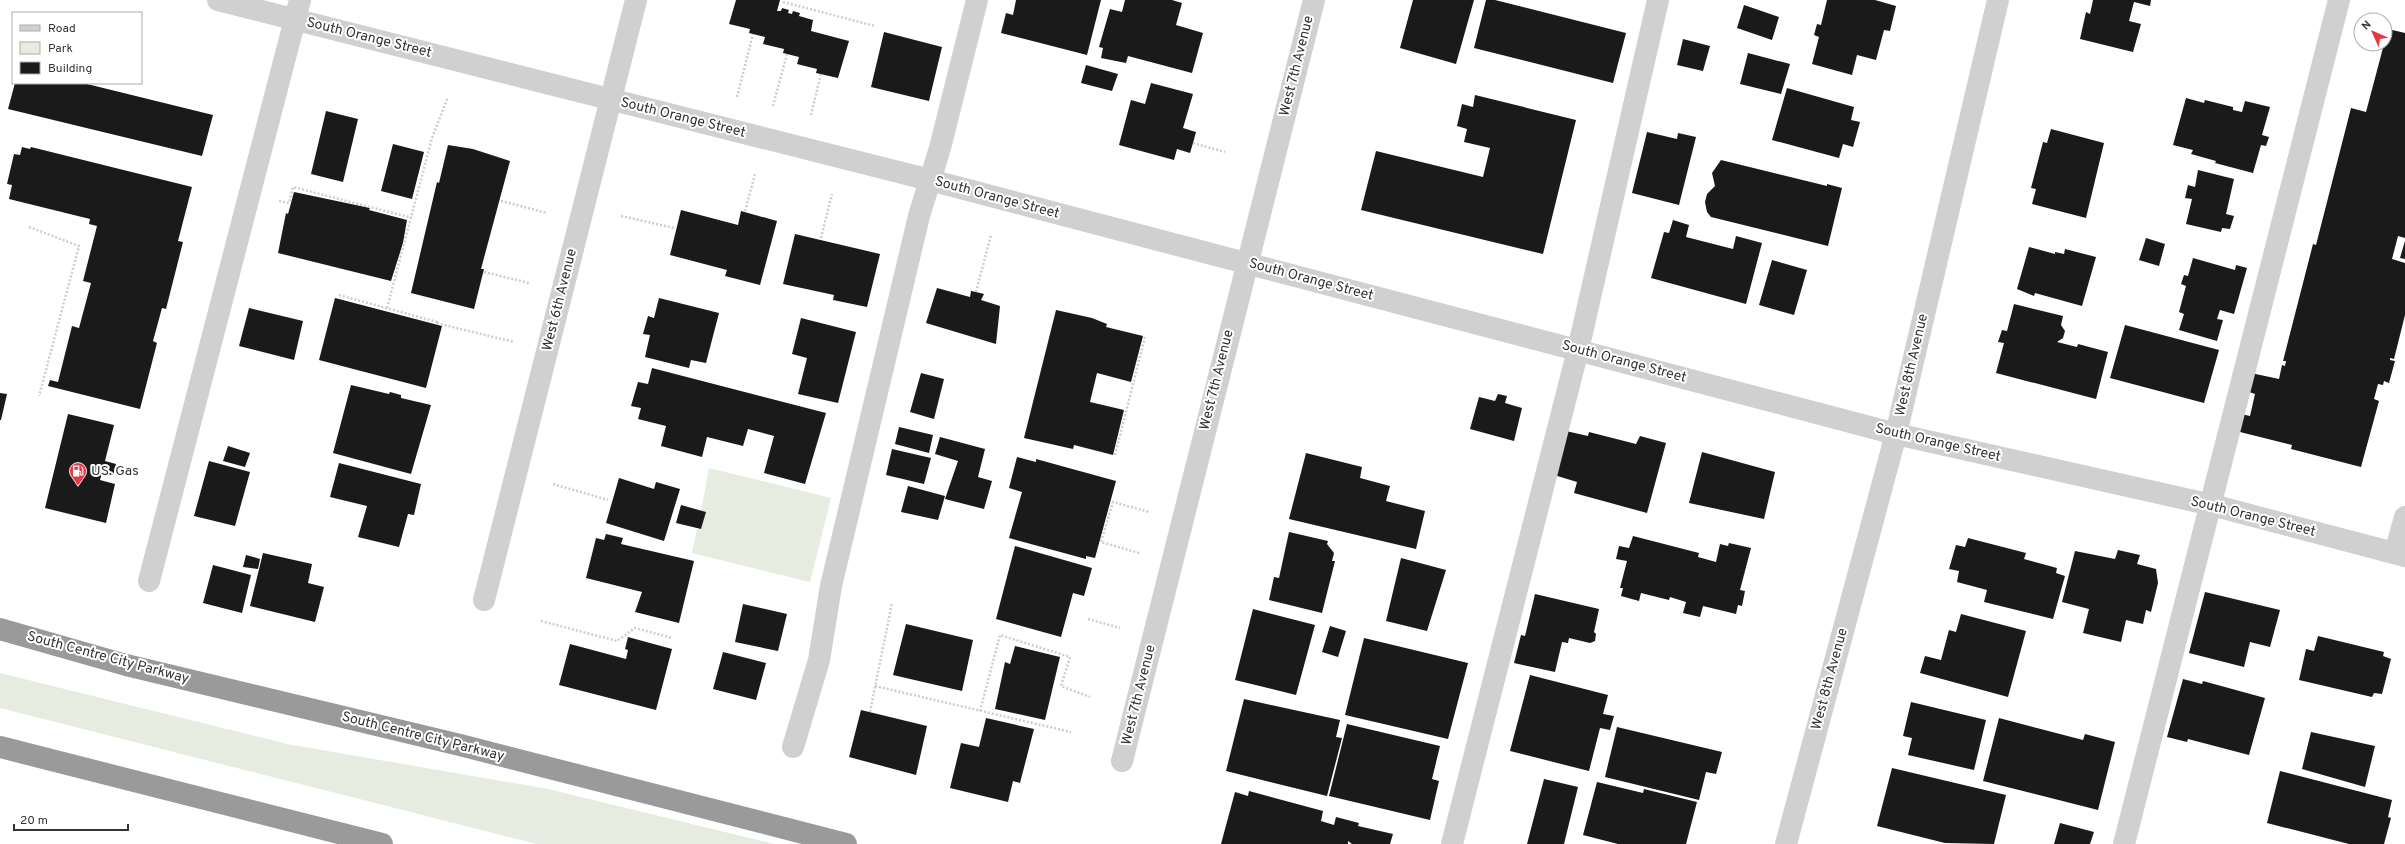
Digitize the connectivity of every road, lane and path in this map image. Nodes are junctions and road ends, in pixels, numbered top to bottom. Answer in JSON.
{"nodes":[{"id":1,"x":218,"y":0,"type":"edge"},
{"id":2,"x":636,"y":0,"type":"edge"},
{"id":3,"x":977,"y":0,"type":"edge"},
{"id":4,"x":1314,"y":0,"type":"edge"},
{"id":5,"x":1658,"y":0,"type":"edge"},
{"id":6,"x":1998,"y":0,"type":"edge"},
{"id":7,"x":2339,"y":0,"type":"edge"},
{"id":8,"x":783,"y":2,"type":"dead end"},
{"id":9,"x":298,"y":10,"type":"edge"},
{"id":10,"x":875,"y":26,"type":"dead end"},
{"id":11,"x":753,"y":34,"type":"dead end"},
{"id":12,"x":787,"y":54,"type":"dead end"},
{"id":13,"x":820,"y":74,"type":"dead end"},
{"id":14,"x":448,"y":97,"type":"dead end"},
{"id":15,"x":737,"y":97,"type":"dead end"},
{"id":16,"x":611,"y":100,"type":"junction"},
{"id":17,"x":773,"y":106,"type":"dead end"},
{"id":18,"x":811,"y":115,"type":"dead end"},
{"id":19,"x":1193,"y":143,"type":"dead end"},
{"id":20,"x":1225,"y":152,"type":"dead end"},
{"id":21,"x":755,"y":174,"type":"dead end"},
{"id":22,"x":930,"y":180,"type":"junction"},
{"id":23,"x":250,"y":193,"type":"junction"},
{"id":24,"x":832,"y":194,"type":"dead end"},
{"id":25,"x":501,"y":201,"type":"dead end"},
{"id":26,"x":745,"y":211,"type":"dead end"},
{"id":27,"x":547,"y":213,"type":"dead end"},
{"id":28,"x":621,"y":216,"type":"dead end"},
{"id":29,"x":412,"y":218,"type":"junction"},
{"id":30,"x":29,"y":227,"type":"dead end"},
{"id":31,"x":674,"y":228,"type":"dead end"},
{"id":32,"x":991,"y":234,"type":"dead end"},
{"id":33,"x":821,"y":238,"type":"dead end"},
{"id":34,"x":1247,"y":263,"type":"junction"},
{"id":35,"x":484,"y":272,"type":"dead end"},
{"id":36,"x":529,"y":284,"type":"dead end"},
{"id":37,"x":976,"y":292,"type":"dead end"},
{"id":38,"x":339,"y":295,"type":"dead end"},
{"id":39,"x":387,"y":308,"type":"junction"},
{"id":40,"x":1145,"y":337,"type":"dead end"},
{"id":41,"x":514,"y":342,"type":"dead end"},
{"id":42,"x":1578,"y":350,"type":"junction"},
{"id":43,"x":39,"y":396,"type":"dead end"},
{"id":44,"x":1896,"y":434,"type":"junction"},
{"id":45,"x":1115,"y":455,"type":"dead end"},
{"id":46,"x":552,"y":484,"type":"dead end"},
{"id":47,"x":608,"y":500,"type":"dead end"},
{"id":48,"x":2212,"y":505,"type":"junction"},
{"id":49,"x":1149,"y":512,"type":"dead end"},
{"id":50,"x":2405,"y":517,"type":"edge"},
{"id":51,"x":1139,"y":553,"type":"dead end"},
{"id":52,"x":2400,"y":554,"type":"edge"},
{"id":53,"x":149,"y":581,"type":"dead end"},
{"id":54,"x":484,"y":600,"type":"dead end"},
{"id":55,"x":892,"y":602,"type":"dead end"},
{"id":56,"x":1088,"y":619,"type":"dead end"},
{"id":57,"x":541,"y":621,"type":"dead end"},
{"id":58,"x":1120,"y":628,"type":"dead end"},
{"id":59,"x":0,"y":629,"type":"edge"},
{"id":60,"x":672,"y":638,"type":"dead end"},
{"id":61,"x":875,"y":686,"type":"junction"},
{"id":62,"x":1090,"y":697,"type":"dead end"},
{"id":63,"x":980,"y":711,"type":"junction"},
{"id":64,"x":870,"y":712,"type":"dead end"},
{"id":65,"x":1071,"y":732,"type":"dead end"},
{"id":66,"x":793,"y":747,"type":"dead end"},
{"id":67,"x":0,"y":748,"type":"edge"},
{"id":68,"x":1122,"y":761,"type":"dead end"},
{"id":69,"x":382,"y":844,"type":"edge"},
{"id":70,"x":846,"y":844,"type":"edge"},
{"id":71,"x":1452,"y":844,"type":"edge"},
{"id":72,"x":1786,"y":844,"type":"edge"},
{"id":73,"x":2124,"y":844,"type":"edge"}],
"edges":[{"from":1,"to":9,"type":"street","name":"South Orange Street"},
{"from":2,"to":16,"type":"street","name":"West 6th Avenue"},
{"from":3,"to":22,"type":"street"},
{"from":4,"to":34,"type":"street","name":"West 7th Avenue"},
{"from":5,"to":42,"type":"street"},
{"from":6,"to":44,"type":"street","name":"West 8th Avenue"},
{"from":7,"to":48,"type":"street"},
{"from":8,"to":10,"type":"path"},
{"from":9,"to":16,"type":"street","name":"South Orange Street"},
{"from":9,"to":23,"type":"street"},
{"from":11,"to":15,"type":"path"},
{"from":12,"to":17,"type":"path"},
{"from":13,"to":18,"type":"path"},
{"from":14,"to":29,"type":"path"},
{"from":16,"to":22,"type":"street","name":"South Orange Street"},
{"from":16,"to":54,"type":"street","name":"West 6th Avenue"},
{"from":19,"to":20,"type":"path"},
{"from":21,"to":26,"type":"path"},
{"from":22,"to":34,"type":"street","name":"South Orange Street"},
{"from":22,"to":66,"type":"street"},
{"from":23,"to":29,"type":"path"},
{"from":23,"to":53,"type":"street"},
{"from":24,"to":33,"type":"path"},
{"from":25,"to":27,"type":"path"},
{"from":28,"to":31,"type":"path"},
{"from":29,"to":39,"type":"path"},
{"from":30,"to":43,"type":"path"},
{"from":32,"to":37,"type":"path"},
{"from":34,"to":42,"type":"street","name":"South Orange Street"},
{"from":34,"to":68,"type":"street","name":"West 7th Avenue"},
{"from":35,"to":36,"type":"path"},
{"from":38,"to":39,"type":"path"},
{"from":39,"to":41,"type":"path"},
{"from":40,"to":45,"type":"path"},
{"from":42,"to":44,"type":"street","name":"South Orange Street"},
{"from":42,"to":71,"type":"street"},
{"from":44,"to":48,"type":"street","name":"South Orange Street"},
{"from":44,"to":72,"type":"street","name":"West 8th Avenue"},
{"from":46,"to":47,"type":"path"},
{"from":48,"to":52,"type":"street","name":"South Orange Street"},
{"from":48,"to":73,"type":"street"},
{"from":49,"to":51,"type":"path"},
{"from":50,"to":52,"type":"street"},
{"from":55,"to":61,"type":"path"},
{"from":56,"to":58,"type":"path"},
{"from":57,"to":60,"type":"path"},
{"from":59,"to":70,"type":"highway","name":"South Centre City Parkway"},
{"from":61,"to":63,"type":"path"},
{"from":61,"to":64,"type":"path"},
{"from":62,"to":63,"type":"path"},
{"from":63,"to":65,"type":"path"},
{"from":67,"to":69,"type":"highway"}]}
